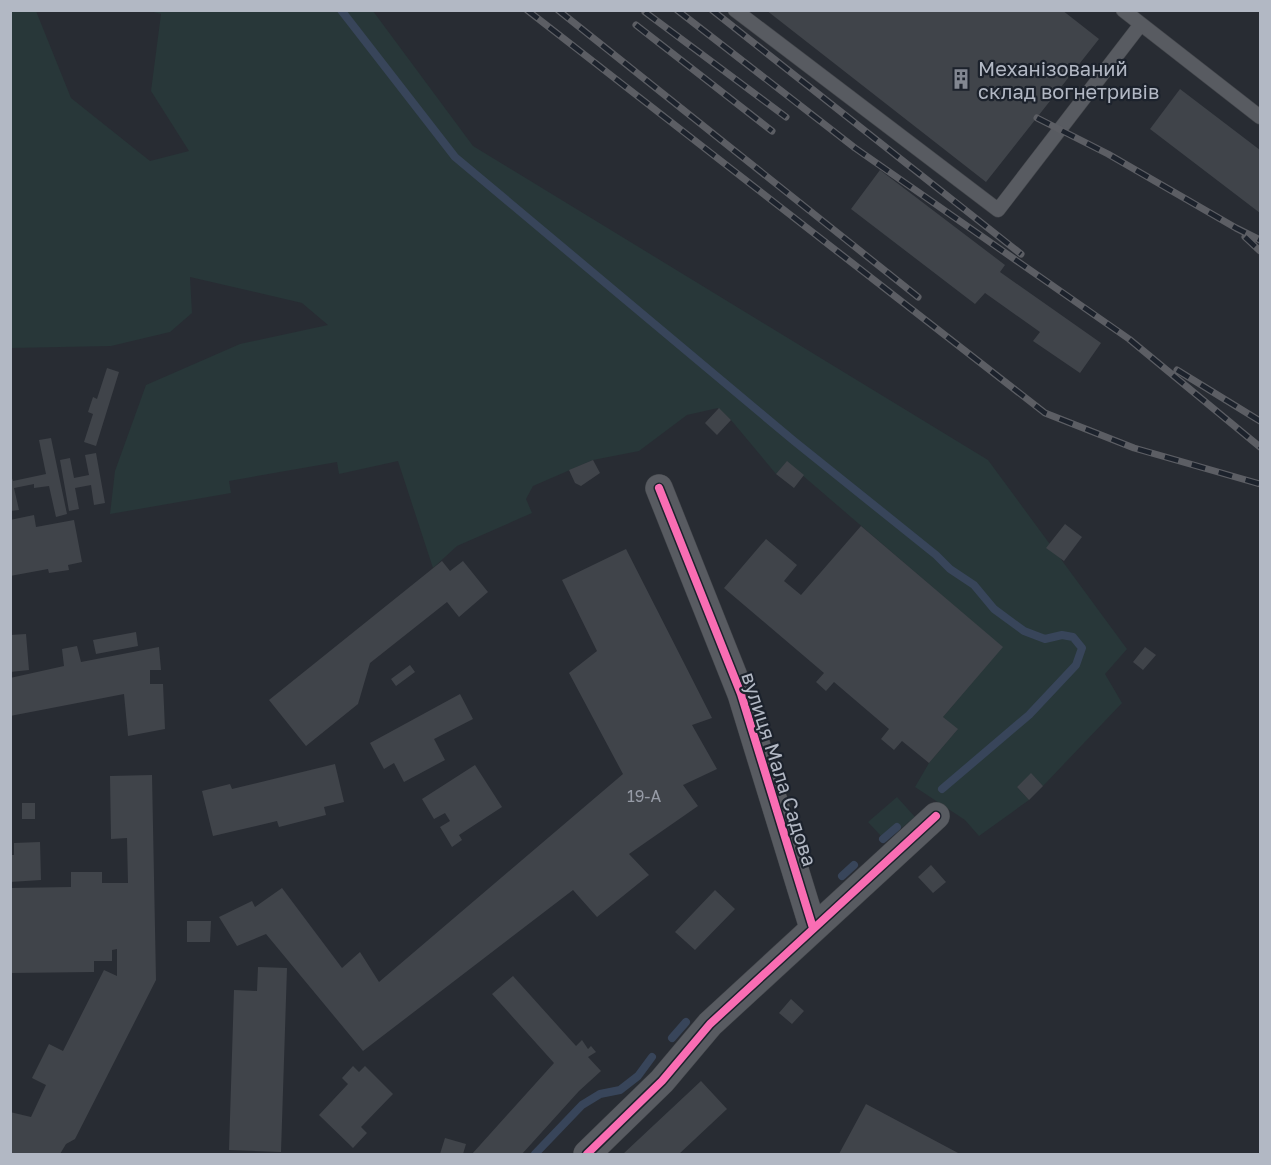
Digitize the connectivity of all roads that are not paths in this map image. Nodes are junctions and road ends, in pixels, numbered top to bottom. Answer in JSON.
{"nodes":[{"id":1,"x":735,"y":10,"type":"edge"},
{"id":2,"x":1123,"y":10,"type":"edge"},
{"id":3,"x":1141,"y":24,"type":"junction"},
{"id":4,"x":1260,"y":117,"type":"edge"},
{"id":5,"x":659,"y":488,"type":"dead end"},
{"id":6,"x":936,"y":816,"type":"dead end"},
{"id":7,"x":813,"y":928,"type":"junction"},
{"id":8,"x":587,"y":1155,"type":"edge"}],
"edges":[{"from":1,"to":3,"type":"lane"},
{"from":2,"to":3,"type":"lane"},
{"from":3,"to":4,"type":"lane"},
{"from":5,"to":7,"type":"street","name":"вулиця Мала Садова"},
{"from":6,"to":7,"type":"street"},
{"from":7,"to":8,"type":"street"}]}
